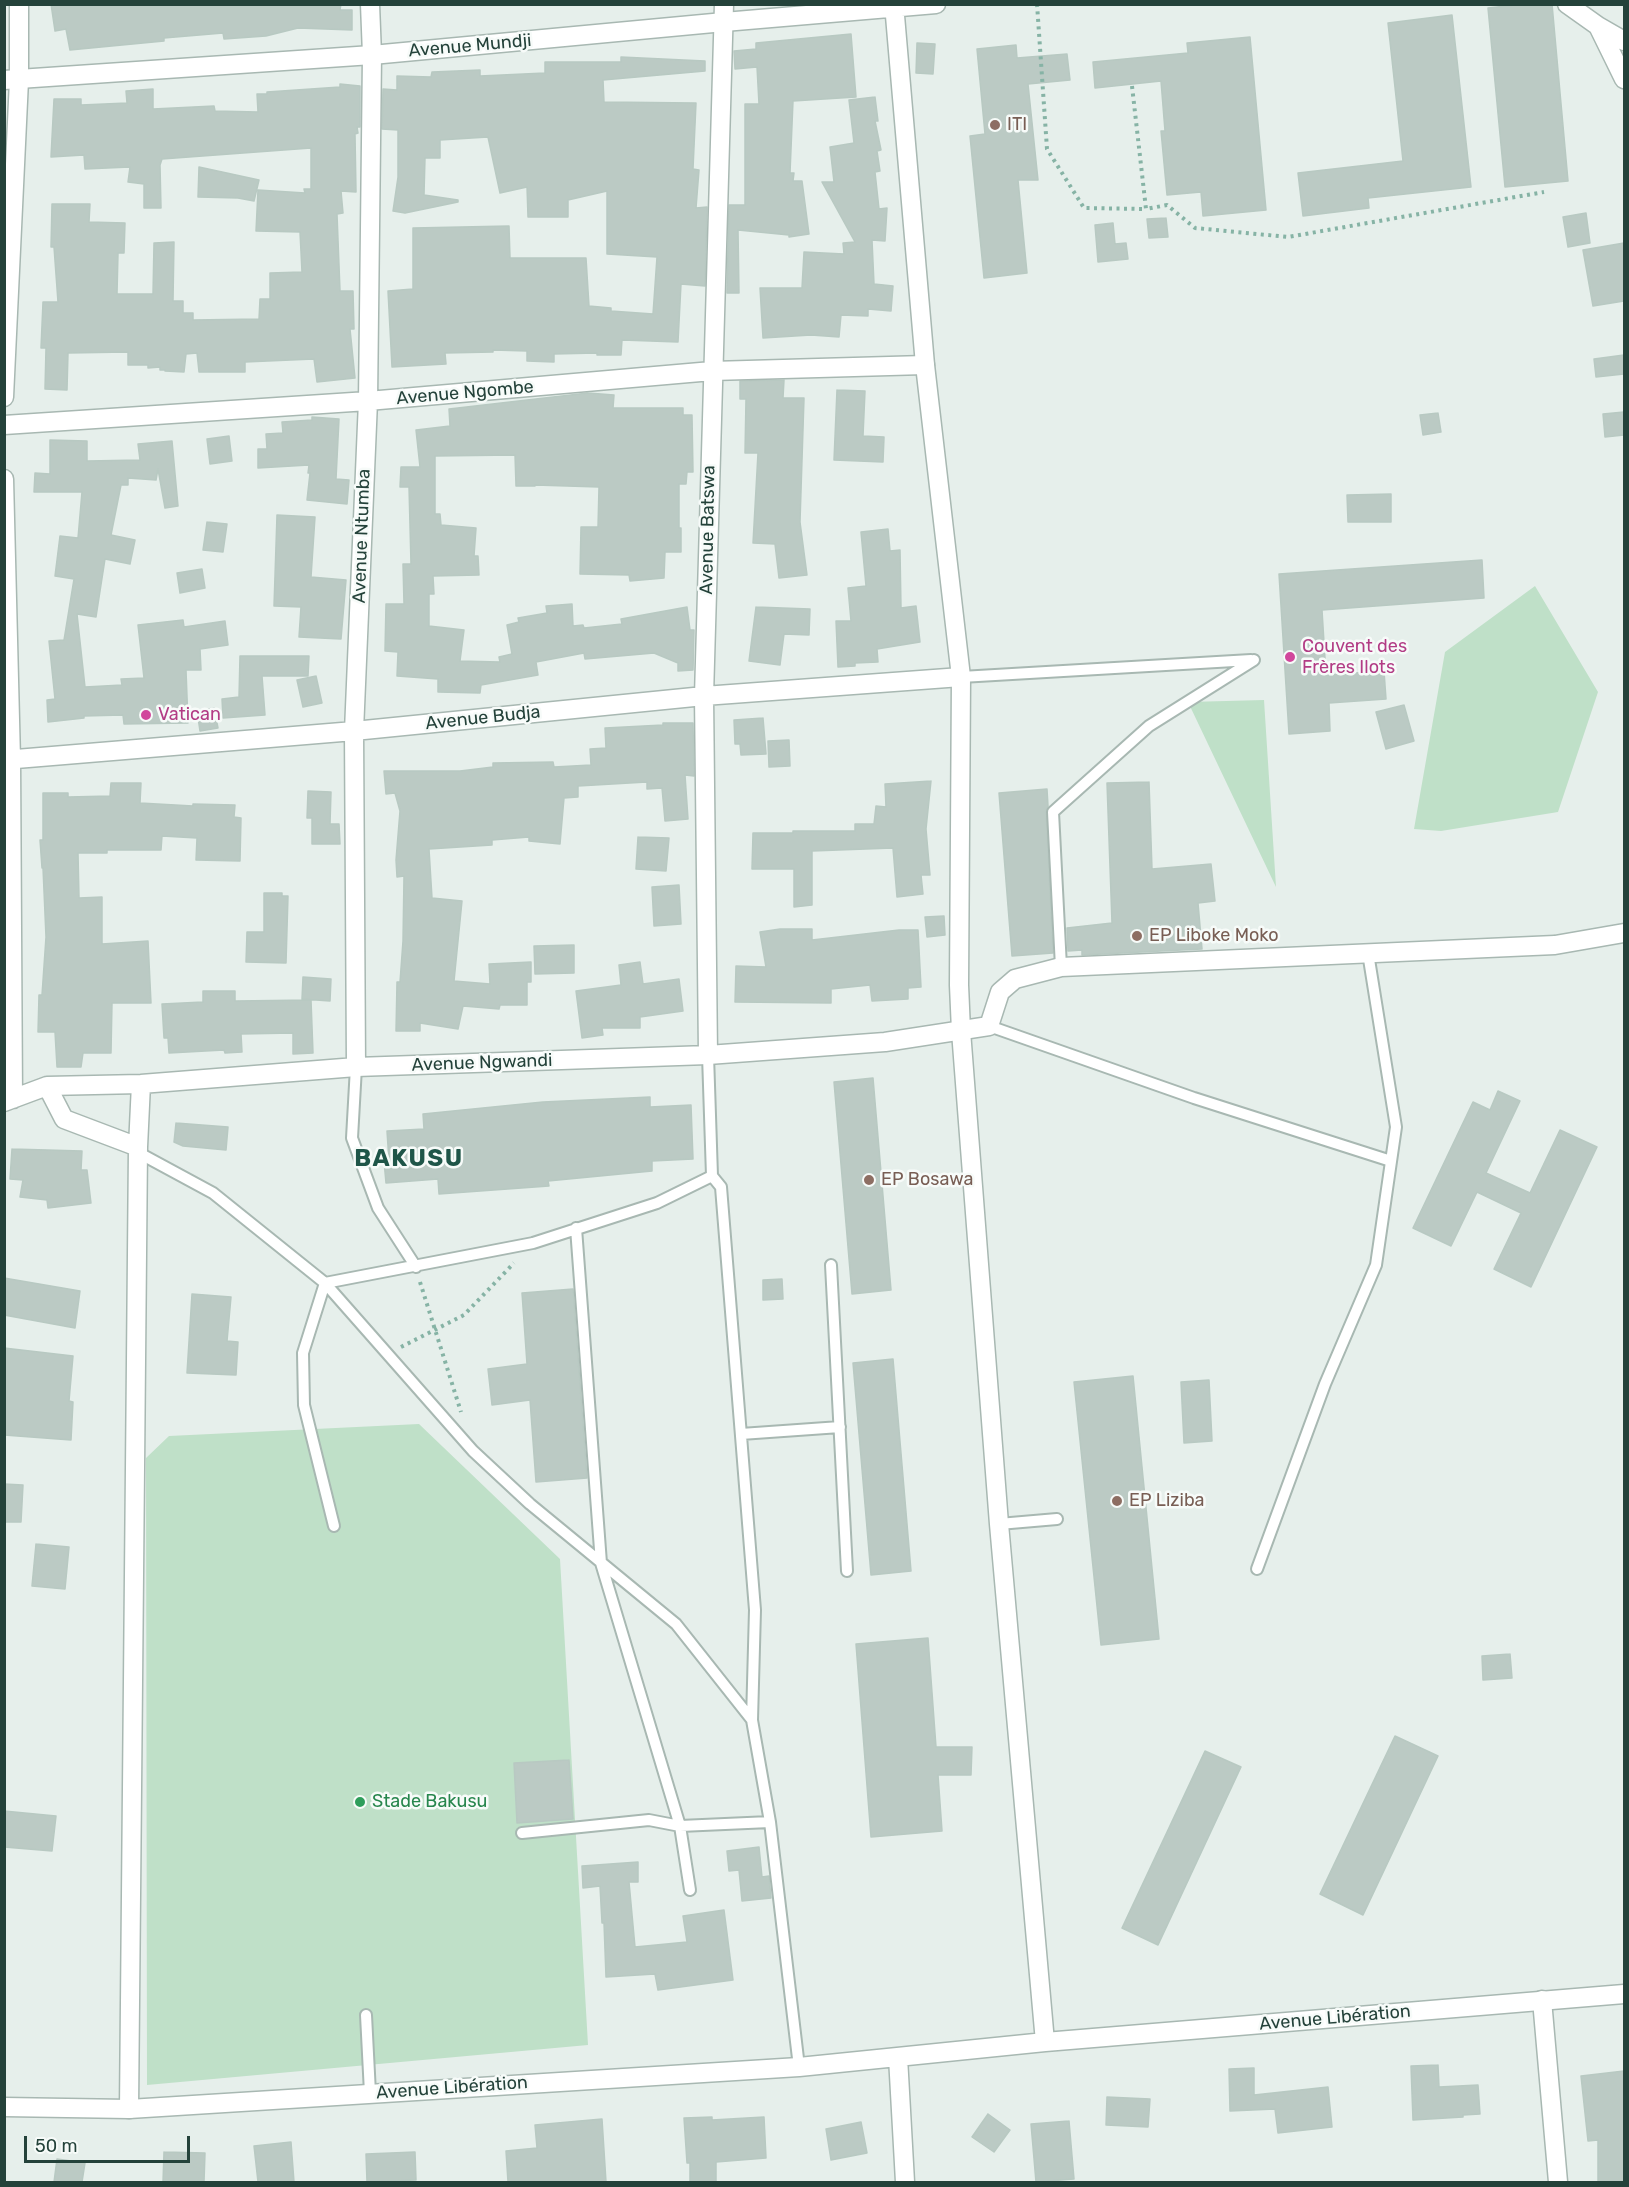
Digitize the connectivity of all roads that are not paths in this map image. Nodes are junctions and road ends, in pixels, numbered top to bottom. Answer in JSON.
{"nodes":[{"id":1,"x":19,"y":4,"type":"edge"},
{"id":2,"x":370,"y":4,"type":"edge"},
{"id":3,"x":936,"y":4,"type":"edge"},
{"id":4,"x":1567,"y":4,"type":"edge"},
{"id":5,"x":894,"y":6,"type":"edge"},
{"id":6,"x":724,"y":13,"type":"edge"},
{"id":7,"x":1598,"y":26,"type":"junction"},
{"id":8,"x":1624,"y":41,"type":"edge"},
{"id":9,"x":372,"y":55,"type":"junction"},
{"id":10,"x":1624,"y":79,"type":"edge"},
{"id":11,"x":11,"y":80,"type":"edge"},
{"id":12,"x":925,"y":365,"type":"junction"},
{"id":13,"x":712,"y":371,"type":"junction"},
{"id":14,"x":4,"y":398,"type":"edge"},
{"id":15,"x":368,"y":401,"type":"junction"},
{"id":16,"x":4,"y":425,"type":"edge"},
{"id":17,"x":4,"y":479,"type":"edge"},
{"id":18,"x":961,"y":677,"type":"junction"},
{"id":19,"x":704,"y":696,"type":"junction"},
{"id":20,"x":354,"y":730,"type":"junction"},
{"id":21,"x":8,"y":760,"type":"edge"},
{"id":22,"x":1624,"y":933,"type":"edge"},
{"id":23,"x":1368,"y":953,"type":"junction"},
{"id":24,"x":1061,"y":967,"type":"junction"},
{"id":25,"x":989,"y":1026,"type":"junction"},
{"id":26,"x":961,"y":1030,"type":"junction"},
{"id":27,"x":708,"y":1055,"type":"junction"},
{"id":28,"x":356,"y":1067,"type":"junction"},
{"id":29,"x":141,"y":1084,"type":"junction"},
{"id":30,"x":47,"y":1086,"type":"junction"},
{"id":31,"x":9,"y":1101,"type":"edge"},
{"id":32,"x":138,"y":1147,"type":"junction"},
{"id":33,"x":1391,"y":1161,"type":"junction"},
{"id":34,"x":712,"y":1176,"type":"junction"},
{"id":35,"x":576,"y":1228,"type":"junction"},
{"id":36,"x":831,"y":1265,"type":"dead end"},
{"id":37,"x":416,"y":1267,"type":"junction"},
{"id":38,"x":325,"y":1283,"type":"junction"},
{"id":39,"x":840,"y":1427,"type":"junction"},
{"id":40,"x":741,"y":1434,"type":"junction"},
{"id":41,"x":1057,"y":1519,"type":"dead end"},
{"id":42,"x":999,"y":1524,"type":"junction"},
{"id":43,"x":334,"y":1526,"type":"dead end"},
{"id":44,"x":601,"y":1563,"type":"junction"},
{"id":45,"x":1257,"y":1569,"type":"dead end"},
{"id":46,"x":847,"y":1571,"type":"dead end"},
{"id":47,"x":752,"y":1720,"type":"junction"},
{"id":48,"x":770,"y":1822,"type":"junction"},
{"id":49,"x":680,"y":1826,"type":"junction"},
{"id":50,"x":522,"y":1833,"type":"dead end"},
{"id":51,"x":690,"y":1890,"type":"dead end"},
{"id":52,"x":1624,"y":1994,"type":"edge"},
{"id":53,"x":1542,"y":2000,"type":"junction"},
{"id":54,"x":366,"y":2015,"type":"dead end"},
{"id":55,"x":1045,"y":2042,"type":"junction"},
{"id":56,"x":898,"y":2056,"type":"junction"},
{"id":57,"x":799,"y":2067,"type":"junction"},
{"id":58,"x":370,"y":2093,"type":"junction"},
{"id":59,"x":4,"y":2107,"type":"edge"},
{"id":60,"x":129,"y":2109,"type":"junction"},
{"id":61,"x":905,"y":2182,"type":"edge"},
{"id":62,"x":1558,"y":2182,"type":"edge"}],
"edges":[{"from":1,"to":11,"type":"street"},
{"from":2,"to":9,"type":"street","name":"Avenue Ntumba"},
{"from":3,"to":5,"type":"street","name":"Avenue Mundji"},
{"from":4,"to":7,"type":"street"},
{"from":5,"to":6,"type":"street","name":"Avenue Mundji"},
{"from":5,"to":12,"type":"street"},
{"from":6,"to":9,"type":"street","name":"Avenue Mundji"},
{"from":6,"to":13,"type":"street","name":"Avenue Batswa"},
{"from":7,"to":8,"type":"street"},
{"from":7,"to":10,"type":"street"},
{"from":9,"to":11,"type":"street","name":"Avenue Mundji"},
{"from":9,"to":15,"type":"street","name":"Avenue Ntumba"},
{"from":11,"to":14,"type":"street"},
{"from":12,"to":13,"type":"street","name":"Avenue Ngombe"},
{"from":12,"to":18,"type":"street"},
{"from":13,"to":15,"type":"street","name":"Avenue Ngombe"},
{"from":13,"to":19,"type":"street","name":"Avenue Batswa"},
{"from":15,"to":16,"type":"street","name":"Avenue Ngombe"},
{"from":15,"to":20,"type":"street","name":"Avenue Ntumba"},
{"from":17,"to":21,"type":"street"},
{"from":18,"to":19,"type":"street","name":"Avenue Budja"},
{"from":18,"to":24,"type":"lane"},
{"from":18,"to":26,"type":"street"},
{"from":19,"to":20,"type":"street","name":"Avenue Budja"},
{"from":19,"to":27,"type":"street","name":"Avenue Batswa"},
{"from":20,"to":21,"type":"street","name":"Avenue Budja"},
{"from":20,"to":28,"type":"street","name":"Avenue Ntumba"},
{"from":21,"to":31,"type":"street"},
{"from":22,"to":23,"type":"street"},
{"from":23,"to":24,"type":"street"},
{"from":23,"to":33,"type":"lane"},
{"from":24,"to":25,"type":"street"},
{"from":25,"to":26,"type":"street","name":"Avenue Ngwandi"},
{"from":25,"to":33,"type":"lane"},
{"from":26,"to":27,"type":"street","name":"Avenue Ngwandi"},
{"from":26,"to":42,"type":"street"},
{"from":27,"to":28,"type":"street","name":"Avenue Ngwandi"},
{"from":27,"to":34,"type":"lane"},
{"from":28,"to":29,"type":"street","name":"Avenue Ngwandi"},
{"from":28,"to":37,"type":"lane"},
{"from":29,"to":30,"type":"street","name":"Avenue Ngwandi"},
{"from":29,"to":32,"type":"street"},
{"from":30,"to":31,"type":"street","name":"Avenue Ngwandi"},
{"from":30,"to":32,"type":"street"},
{"from":32,"to":38,"type":"lane"},
{"from":32,"to":60,"type":"street"},
{"from":33,"to":45,"type":"lane"},
{"from":34,"to":35,"type":"lane"},
{"from":34,"to":40,"type":"lane"},
{"from":35,"to":37,"type":"lane"},
{"from":35,"to":44,"type":"lane"},
{"from":36,"to":39,"type":"lane"},
{"from":37,"to":38,"type":"lane"},
{"from":38,"to":43,"type":"lane"},
{"from":38,"to":44,"type":"lane"},
{"from":39,"to":40,"type":"lane"},
{"from":39,"to":46,"type":"lane"},
{"from":40,"to":47,"type":"lane"},
{"from":41,"to":42,"type":"lane"},
{"from":42,"to":55,"type":"street"},
{"from":44,"to":47,"type":"lane"},
{"from":44,"to":49,"type":"lane"},
{"from":47,"to":48,"type":"lane"},
{"from":48,"to":49,"type":"lane"},
{"from":48,"to":57,"type":"lane"},
{"from":49,"to":50,"type":"lane"},
{"from":49,"to":51,"type":"lane"},
{"from":52,"to":53,"type":"street","name":"Avenue Libération"},
{"from":53,"to":55,"type":"street","name":"Avenue Libération"},
{"from":53,"to":62,"type":"street"},
{"from":54,"to":58,"type":"lane"},
{"from":55,"to":56,"type":"street","name":"Avenue Libération"},
{"from":56,"to":57,"type":"street","name":"Avenue Libération"},
{"from":56,"to":61,"type":"street"},
{"from":57,"to":58,"type":"street","name":"Avenue Libération"},
{"from":58,"to":60,"type":"street","name":"Avenue Libération"},
{"from":59,"to":60,"type":"street","name":"Avenue Libération"}]}
